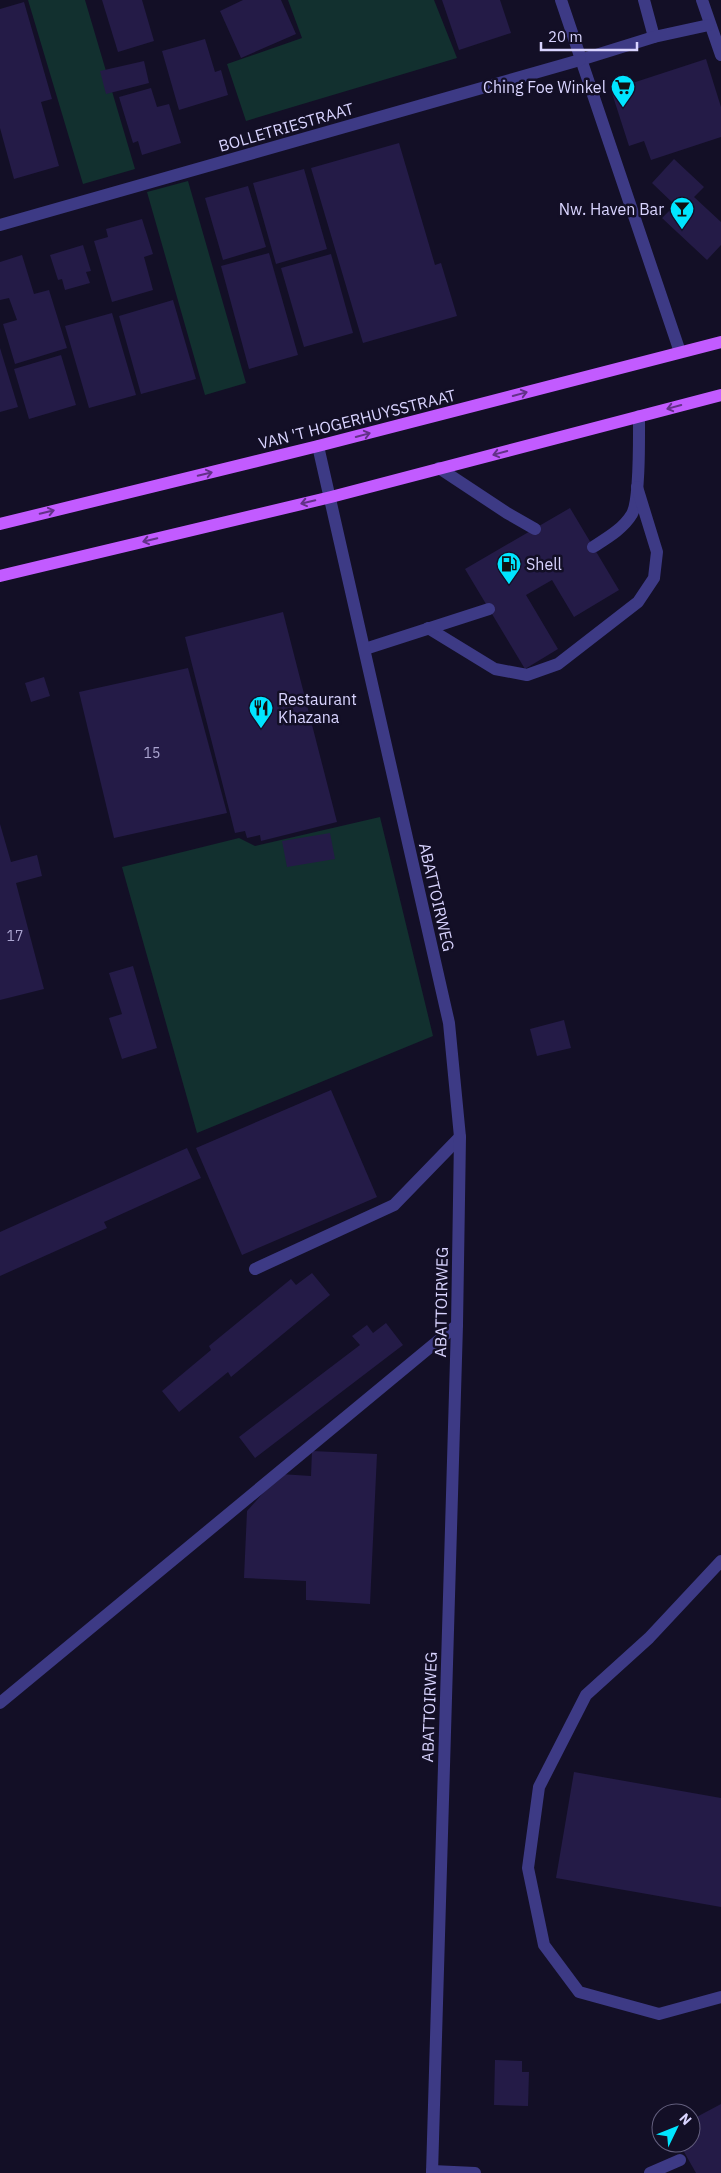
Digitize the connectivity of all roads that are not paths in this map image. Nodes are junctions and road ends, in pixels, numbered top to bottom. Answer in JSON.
{"nodes":[{"id":1,"x":561,"y":0,"type":"edge"},
{"id":2,"x":644,"y":0,"type":"edge"},
{"id":3,"x":702,"y":0,"type":"edge"},
{"id":4,"x":709,"y":25,"type":"junction"},
{"id":5,"x":654,"y":37,"type":"junction"},
{"id":6,"x":721,"y":55,"type":"edge"},
{"id":7,"x":580,"y":60,"type":"junction"},
{"id":8,"x":0,"y":225,"type":"edge"},
{"id":9,"x":721,"y":342,"type":"edge"},
{"id":10,"x":680,"y":352,"type":"junction"},
{"id":11,"x":721,"y":395,"type":"edge"},
{"id":12,"x":640,"y":416,"type":"junction"},
{"id":13,"x":318,"y":446,"type":"junction"},
{"id":14,"x":439,"y":468,"type":"junction"},
{"id":15,"x":637,"y":487,"type":"junction"},
{"id":16,"x":331,"y":497,"type":"junction"},
{"id":17,"x":0,"y":524,"type":"edge"},
{"id":18,"x":535,"y":529,"type":"dead end"},
{"id":19,"x":593,"y":547,"type":"dead end"},
{"id":20,"x":0,"y":576,"type":"edge"},
{"id":21,"x":489,"y":609,"type":"dead end"},
{"id":22,"x":428,"y":628,"type":"junction"},
{"id":23,"x":364,"y":649,"type":"junction"},
{"id":24,"x":460,"y":1137,"type":"junction"},
{"id":25,"x":255,"y":1269,"type":"dead end"},
{"id":26,"x":457,"y":1325,"type":"junction"},
{"id":27,"x":721,"y":1562,"type":"edge"},
{"id":28,"x":0,"y":1703,"type":"edge"},
{"id":29,"x":721,"y":1997,"type":"edge"},
{"id":30,"x":680,"y":2160,"type":"dead end"},
{"id":31,"x":432,"y":2172,"type":"edge"},
{"id":32,"x":476,"y":2173,"type":"edge"},
{"id":33,"x":650,"y":2173,"type":"edge"}],
"edges":[{"from":1,"to":7,"type":"street"},
{"from":2,"to":5,"type":"street"},
{"from":3,"to":4,"type":"street"},
{"from":4,"to":5,"type":"street","name":"BOLLETRIESTRAAT"},
{"from":4,"to":6,"type":"street"},
{"from":5,"to":7,"type":"street","name":"BOLLETRIESTRAAT"},
{"from":7,"to":8,"type":"street","name":"BOLLETRIESTRAAT"},
{"from":7,"to":10,"type":"street"},
{"from":9,"to":10,"type":"main road","name":"VAN 'T HOGERHUYSSTRAAT"},
{"from":13,"to":10,"type":"main road","name":"VAN 'T HOGERHUYSSTRAAT","one_way":true},
{"from":11,"to":12,"type":"main road","one_way":true},
{"from":12,"to":14,"type":"main road","one_way":true},
{"from":12,"to":15,"type":"street"},
{"from":13,"to":16,"type":"street","name":"ABATTOIRWEG"},
{"from":17,"to":13,"type":"main road","name":"VAN 'T HOGERHUYSSTRAAT","one_way":true},
{"from":14,"to":16,"type":"main road"},
{"from":14,"to":18,"type":"street"},
{"from":15,"to":19,"type":"street"},
{"from":15,"to":22,"type":"street"},
{"from":16,"to":20,"type":"main road","one_way":true},
{"from":16,"to":23,"type":"street","name":"ABATTOIRWEG"},
{"from":21,"to":22,"type":"street"},
{"from":22,"to":23,"type":"street"},
{"from":23,"to":24,"type":"street","name":"ABATTOIRWEG"},
{"from":24,"to":25,"type":"street"},
{"from":24,"to":26,"type":"street","name":"ABATTOIRWEG"},
{"from":26,"to":28,"type":"street"},
{"from":26,"to":31,"type":"street","name":"ABATTOIRWEG"},
{"from":27,"to":29,"type":"street"},
{"from":30,"to":33,"type":"street"},
{"from":31,"to":32,"type":"street"}]}
